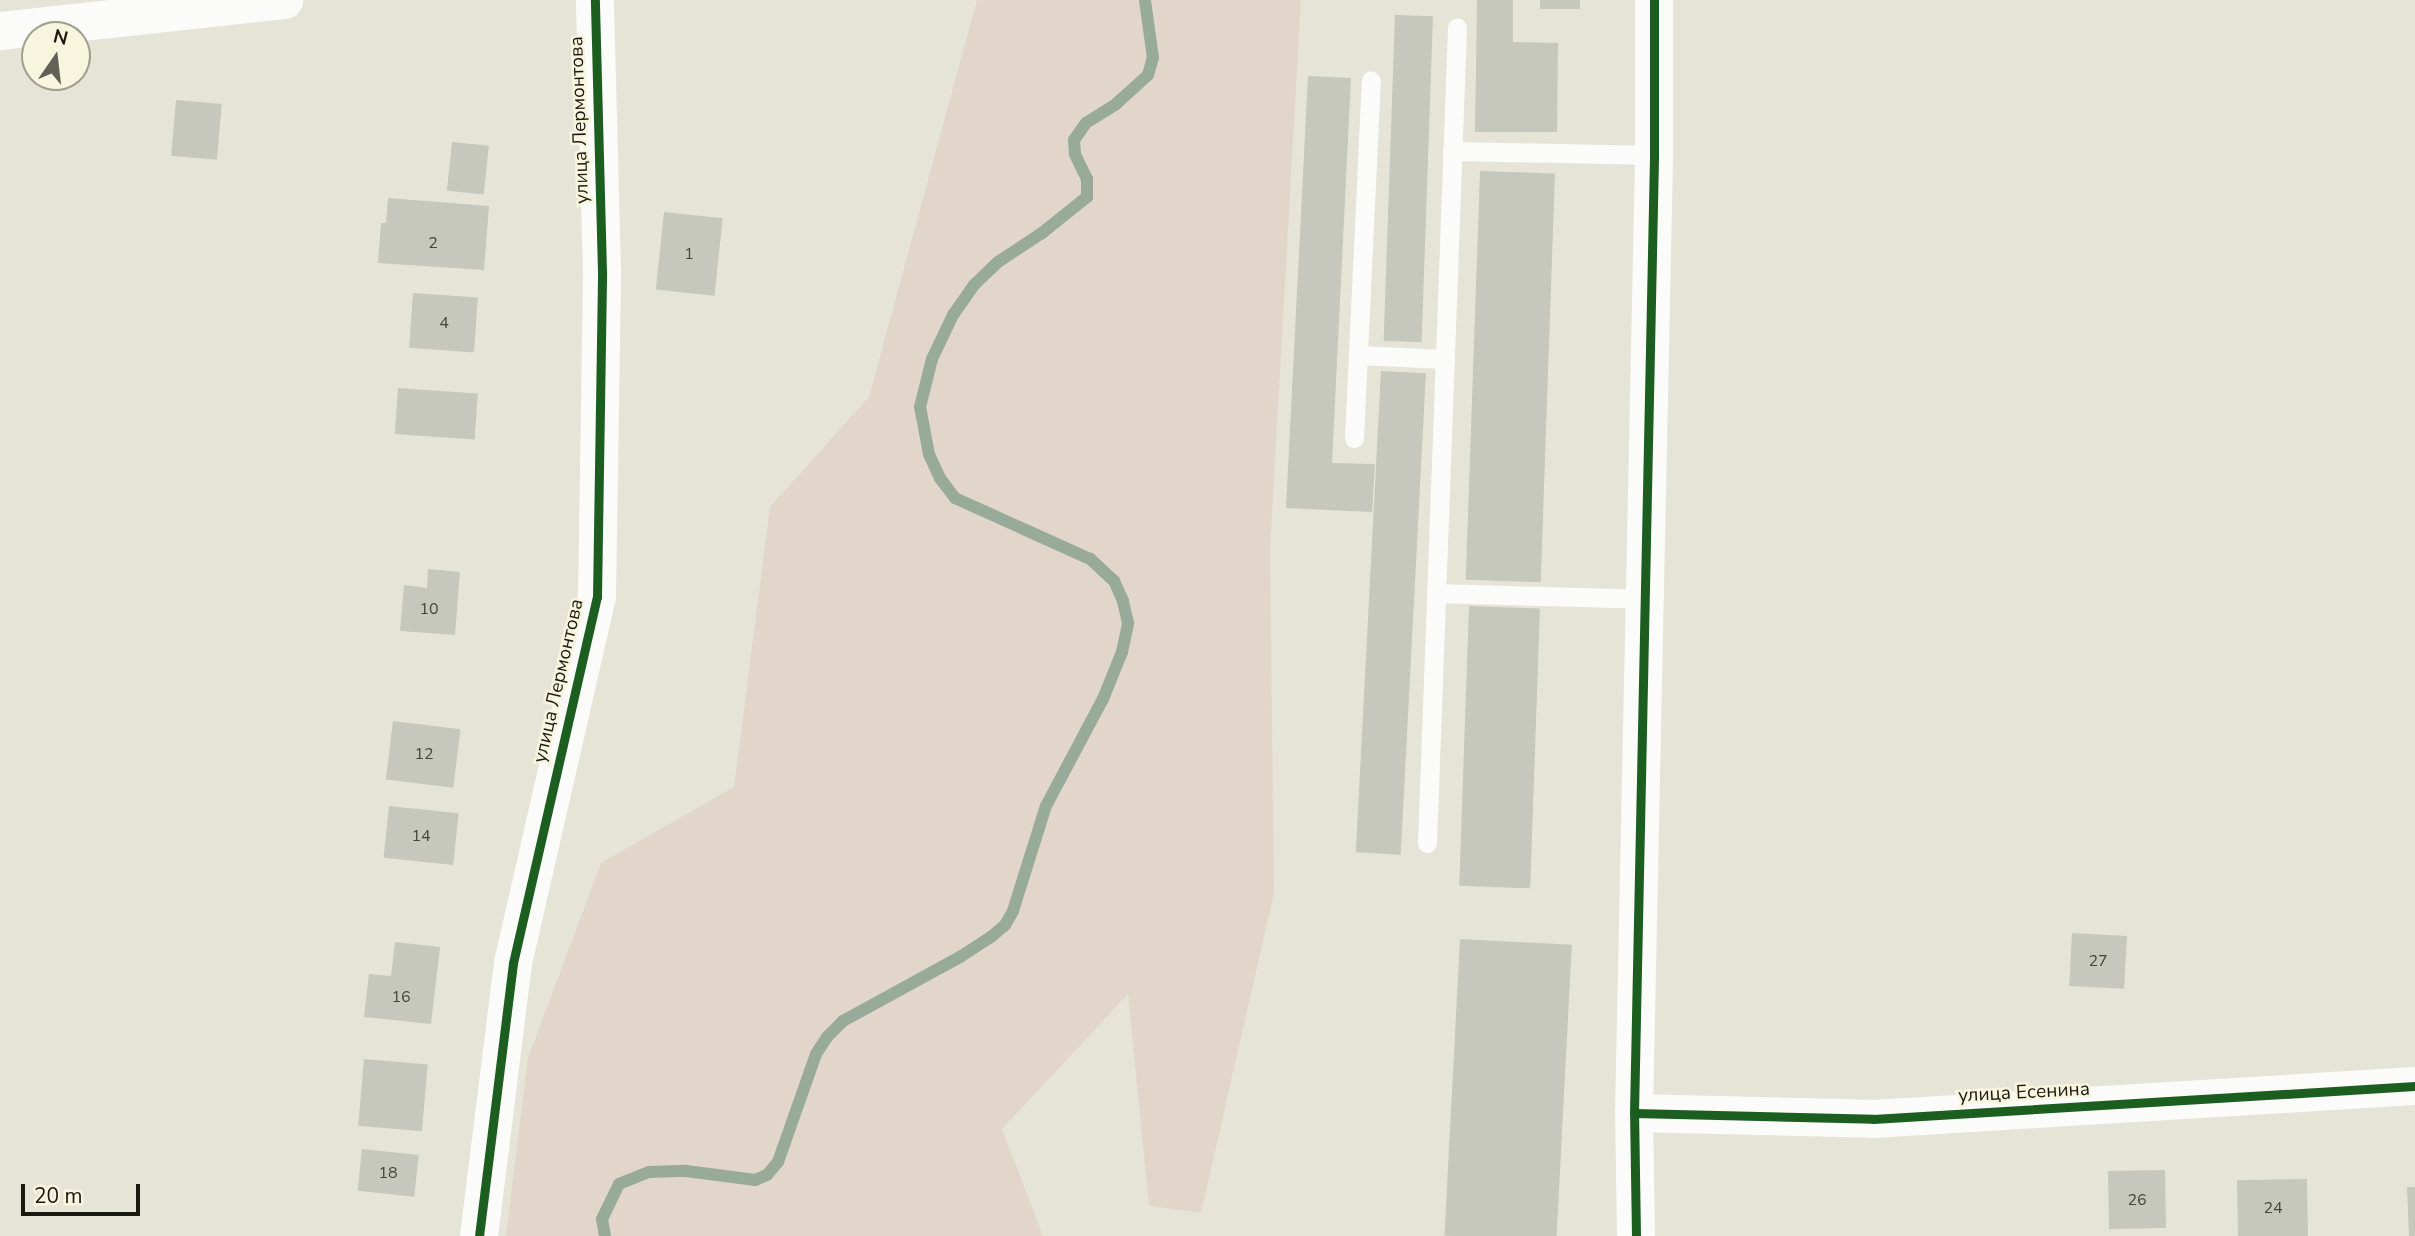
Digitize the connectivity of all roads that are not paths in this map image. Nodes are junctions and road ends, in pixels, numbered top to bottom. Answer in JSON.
{"nodes":[{"id":1,"x":284,"y":0,"type":"edge"},
{"id":2,"x":595,"y":0,"type":"edge"},
{"id":3,"x":1654,"y":0,"type":"edge"},
{"id":4,"x":1457,"y":28,"type":"dead end"},
{"id":5,"x":0,"y":31,"type":"edge"},
{"id":6,"x":1371,"y":80,"type":"dead end"},
{"id":7,"x":1452,"y":151,"type":"junction"},
{"id":8,"x":1654,"y":155,"type":"junction"},
{"id":9,"x":1358,"y":355,"type":"junction"},
{"id":10,"x":1445,"y":359,"type":"junction"},
{"id":11,"x":1354,"y":438,"type":"dead end"},
{"id":12,"x":1436,"y":593,"type":"junction"},
{"id":13,"x":1645,"y":599,"type":"junction"},
{"id":14,"x":1427,"y":843,"type":"dead end"},
{"id":15,"x":2415,"y":1086,"type":"edge"},
{"id":16,"x":1634,"y":1112,"type":"junction"},
{"id":17,"x":479,"y":1236,"type":"edge"},
{"id":18,"x":1636,"y":1236,"type":"edge"}],
"edges":[{"from":1,"to":5,"type":"street"},
{"from":2,"to":17,"type":"street","name":"улица Лермонтова"},
{"from":3,"to":8,"type":"street"},
{"from":4,"to":7,"type":"lane"},
{"from":6,"to":9,"type":"lane"},
{"from":7,"to":8,"type":"lane"},
{"from":7,"to":10,"type":"lane"},
{"from":8,"to":13,"type":"street"},
{"from":9,"to":10,"type":"lane"},
{"from":9,"to":11,"type":"lane"},
{"from":10,"to":12,"type":"lane"},
{"from":12,"to":13,"type":"lane"},
{"from":12,"to":14,"type":"lane"},
{"from":13,"to":16,"type":"street"},
{"from":15,"to":16,"type":"street","name":"улица Есенина"},
{"from":16,"to":18,"type":"street"}]}
